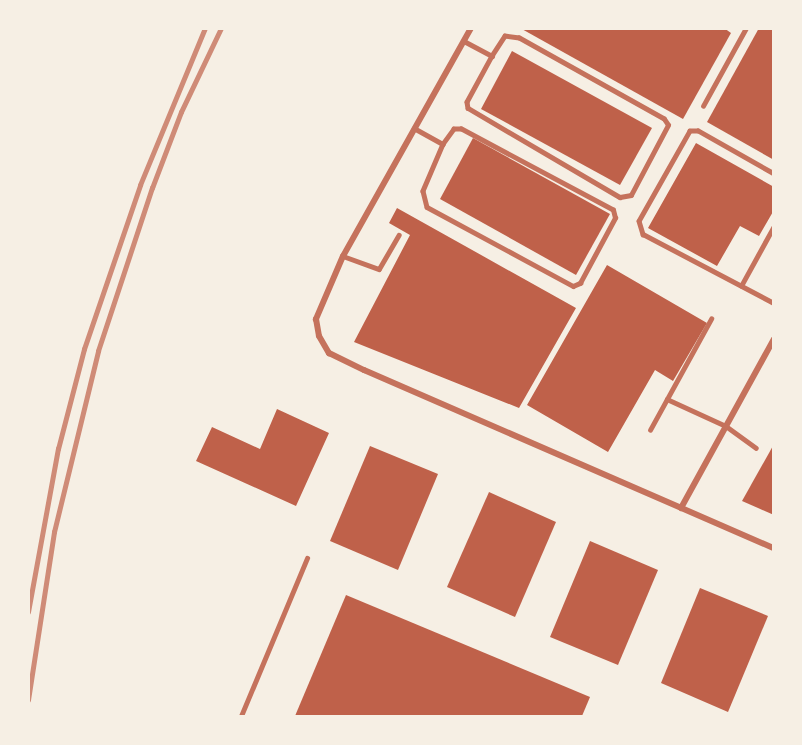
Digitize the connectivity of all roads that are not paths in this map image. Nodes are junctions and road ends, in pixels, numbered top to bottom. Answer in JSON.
{"nodes":[{"id":1,"x":471,"y":28,"type":"edge"},
{"id":2,"x":746,"y":28,"type":"edge"},
{"id":3,"x":464,"y":41,"type":"junction"},
{"id":4,"x":492,"y":56,"type":"junction"},
{"id":5,"x":703,"y":106,"type":"dead end"},
{"id":6,"x":414,"y":128,"type":"junction"},
{"id":7,"x":443,"y":144,"type":"junction"},
{"id":8,"x":774,"y":174,"type":"edge"},
{"id":9,"x":774,"y":226,"type":"edge"},
{"id":10,"x":399,"y":235,"type":"dead end"},
{"id":11,"x":343,"y":256,"type":"junction"},
{"id":12,"x":741,"y":286,"type":"junction"},
{"id":13,"x":774,"y":303,"type":"edge"},
{"id":14,"x":711,"y":319,"type":"dead end"},
{"id":15,"x":774,"y":339,"type":"edge"},
{"id":16,"x":772,"y":348,"type":"edge"},
{"id":17,"x":667,"y":399,"type":"junction"},
{"id":18,"x":726,"y":426,"type":"junction"},
{"id":19,"x":650,"y":430,"type":"dead end"},
{"id":20,"x":756,"y":448,"type":"dead end"},
{"id":21,"x":681,"y":508,"type":"junction"},
{"id":22,"x":774,"y":548,"type":"edge"},
{"id":23,"x":308,"y":558,"type":"dead end"},
{"id":24,"x":241,"y":717,"type":"edge"}],
"edges":[{"from":1,"to":3,"type":"street"},
{"from":2,"to":5,"type":"lane"},
{"from":3,"to":4,"type":"lane"},
{"from":3,"to":6,"type":"street"},
{"from":4,"to":4,"type":"lane"},
{"from":6,"to":7,"type":"lane"},
{"from":6,"to":11,"type":"street"},
{"from":7,"to":7,"type":"lane"},
{"from":8,"to":12,"type":"lane"},
{"from":9,"to":12,"type":"lane"},
{"from":10,"to":11,"type":"lane"},
{"from":11,"to":21,"type":"street"},
{"from":12,"to":13,"type":"lane"},
{"from":14,"to":17,"type":"lane"},
{"from":15,"to":16,"type":"street"},
{"from":16,"to":18,"type":"street"},
{"from":17,"to":18,"type":"lane"},
{"from":17,"to":19,"type":"lane"},
{"from":18,"to":20,"type":"lane"},
{"from":18,"to":21,"type":"street"},
{"from":21,"to":22,"type":"street"},
{"from":23,"to":24,"type":"lane"}]}
